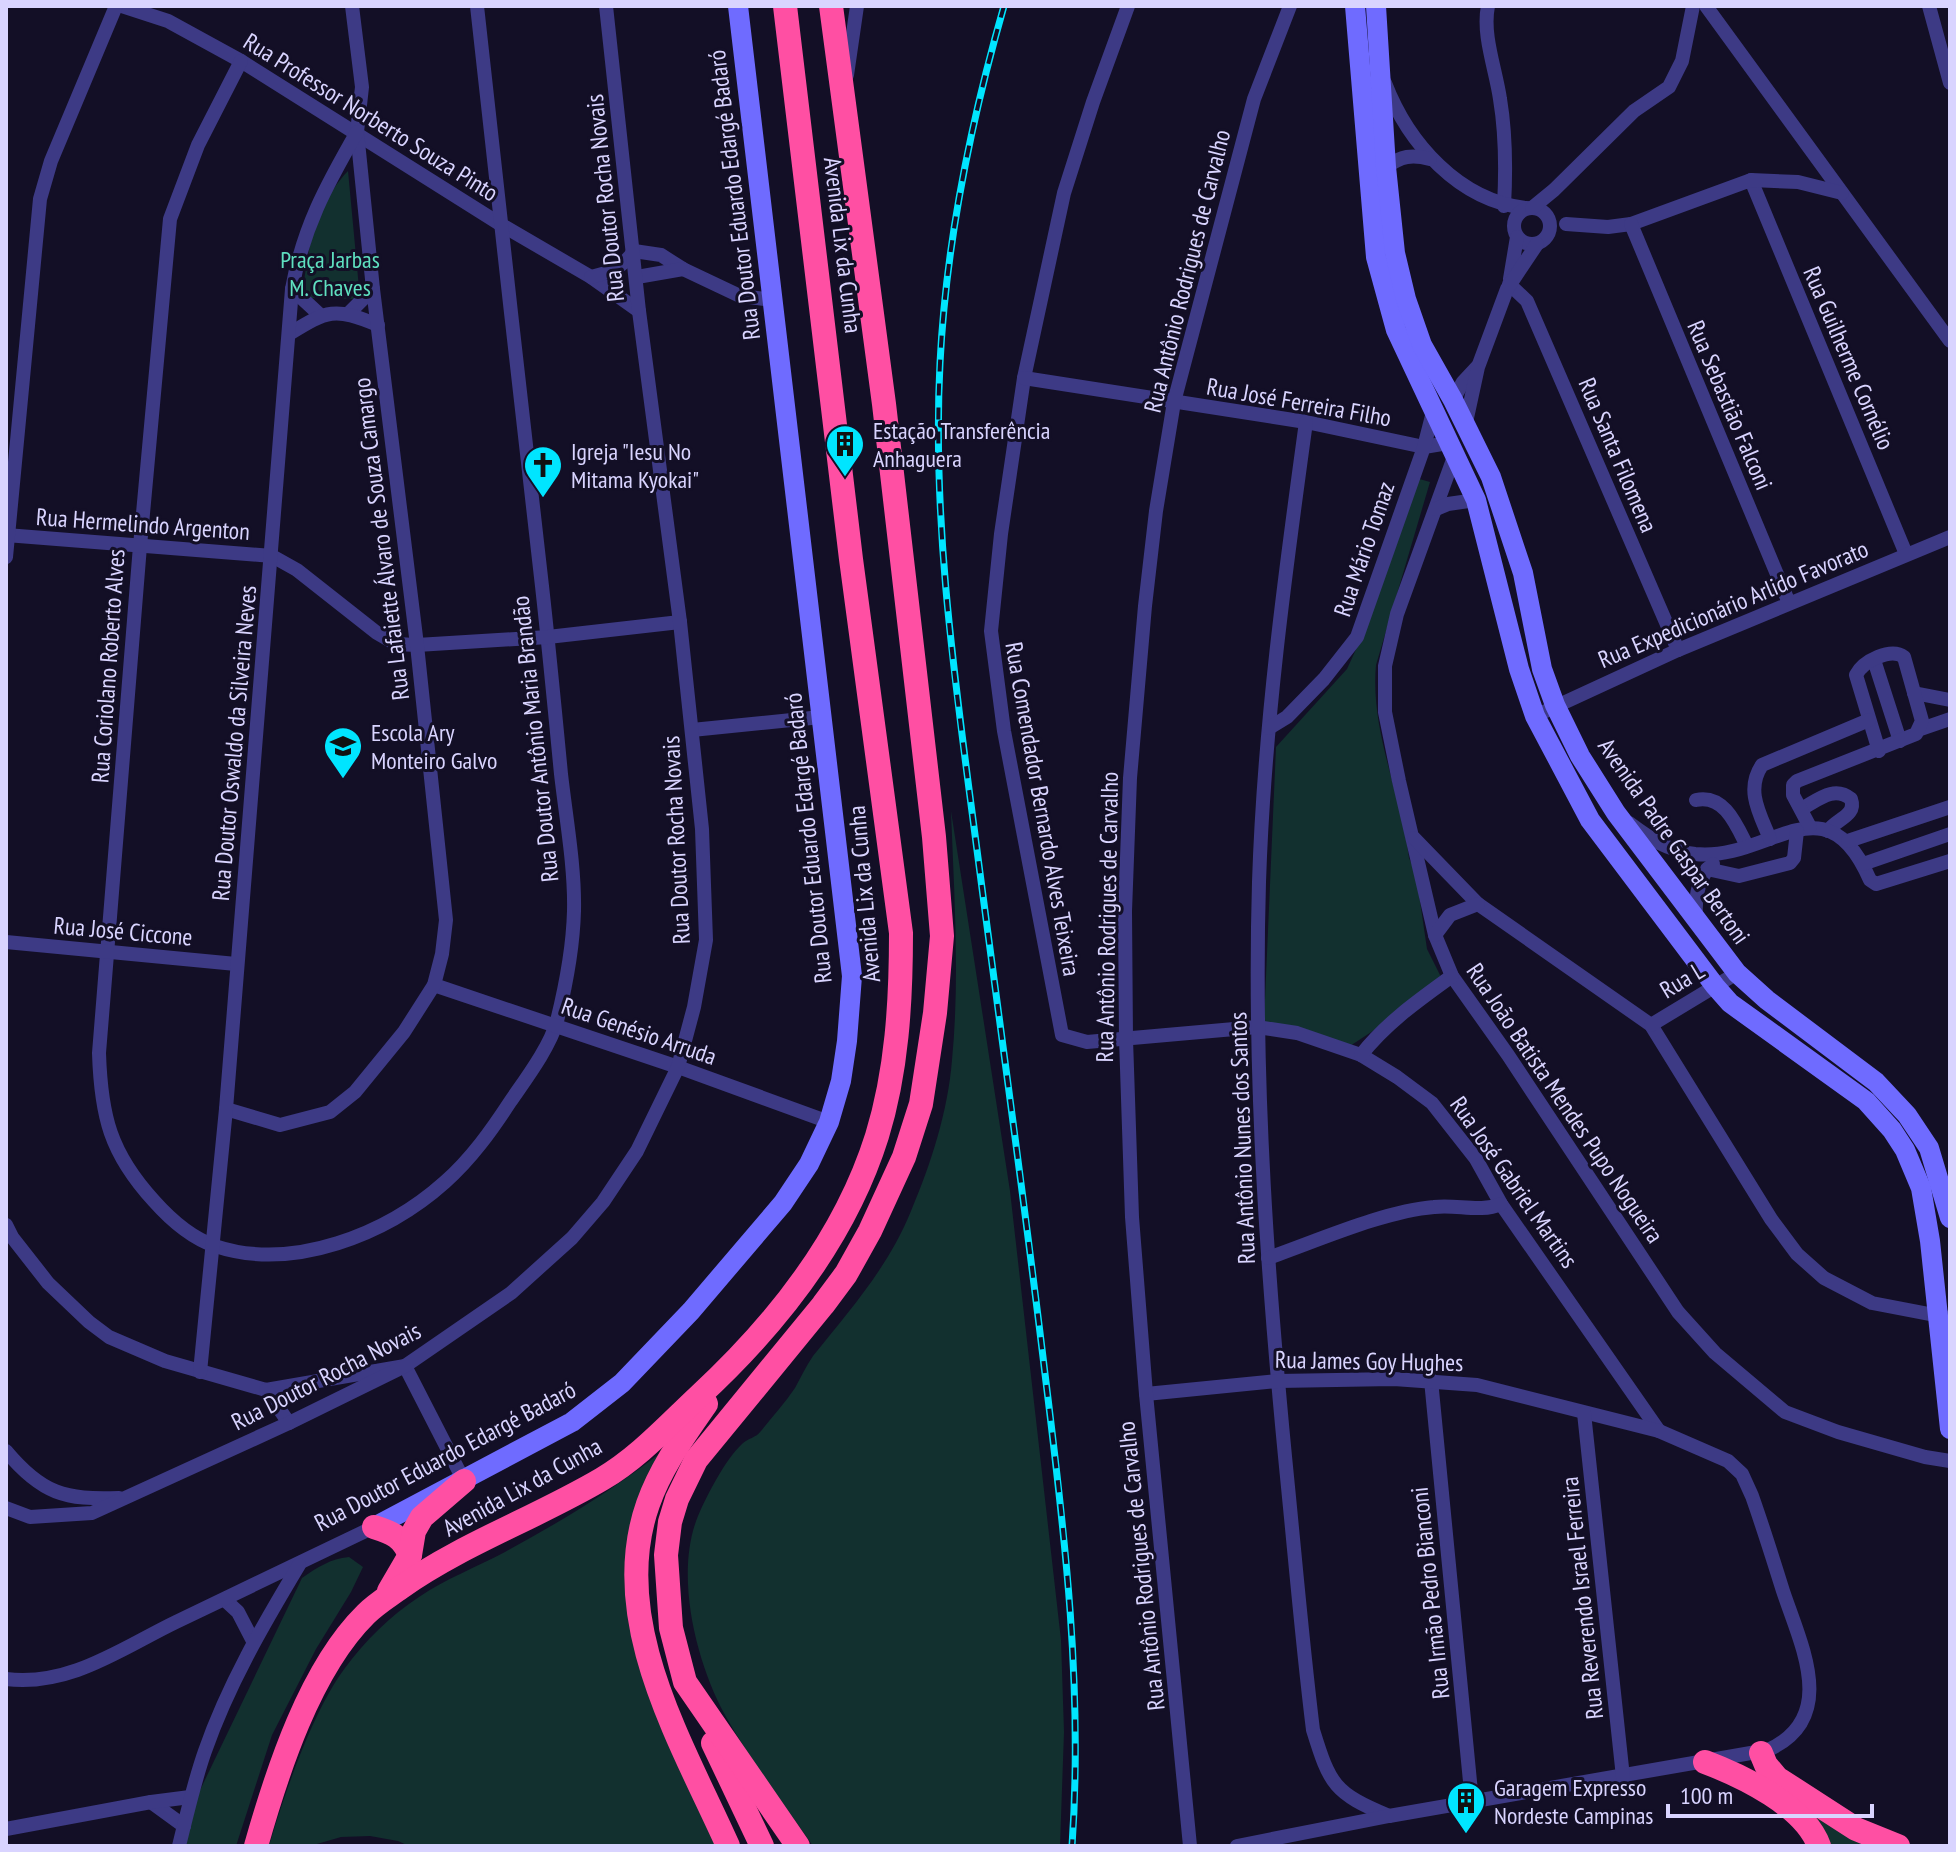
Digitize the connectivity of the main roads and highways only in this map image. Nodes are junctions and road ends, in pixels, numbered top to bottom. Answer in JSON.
{"nodes":[{"id":1,"x":785,"y":6,"type":"edge"},
{"id":2,"x":831,"y":6,"type":"edge"},
{"id":3,"x":732,"y":1366,"type":"junction"},
{"id":4,"x":464,"y":1481,"type":"road end"},
{"id":5,"x":374,"y":1527,"type":"road end"},
{"id":6,"x":410,"y":1555,"type":"junction"},
{"id":7,"x":381,"y":1602,"type":"junction"},
{"id":8,"x":685,"y":1682,"type":"junction"},
{"id":9,"x":1761,"y":1753,"type":"road end"},
{"id":10,"x":1705,"y":1762,"type":"road end"},
{"id":11,"x":269,"y":1802,"type":"junction"},
{"id":12,"x":250,"y":1846,"type":"edge"},
{"id":13,"x":256,"y":1846,"type":"edge"},
{"id":14,"x":728,"y":1846,"type":"edge"},
{"id":15,"x":762,"y":1846,"type":"edge"},
{"id":16,"x":798,"y":1846,"type":"edge"},
{"id":17,"x":1819,"y":1846,"type":"edge"},
{"id":18,"x":1898,"y":1846,"type":"edge"}],
"edges":[{"from":1,"to":3,"type":"highway","name":"Avenida Lix da Cunha"},
{"from":2,"to":8,"type":"highway","name":"Avenida Lix da Cunha"},
{"from":3,"to":7,"type":"highway","name":"Avenida Lix da Cunha"},
{"from":3,"to":14,"type":"highway"},
{"from":4,"to":6,"type":"highway"},
{"from":5,"to":6,"type":"highway"},
{"from":6,"to":7,"type":"highway"},
{"from":7,"to":11,"type":"highway","name":"Avenida Lix da Cunha"},
{"from":8,"to":15,"type":"highway"},
{"from":8,"to":16,"type":"highway","name":"Avenida Lix da Cunha"},
{"from":9,"to":18,"type":"highway"},
{"from":10,"to":17,"type":"highway"},
{"from":11,"to":12,"type":"highway"},
{"from":11,"to":13,"type":"highway"}]}
